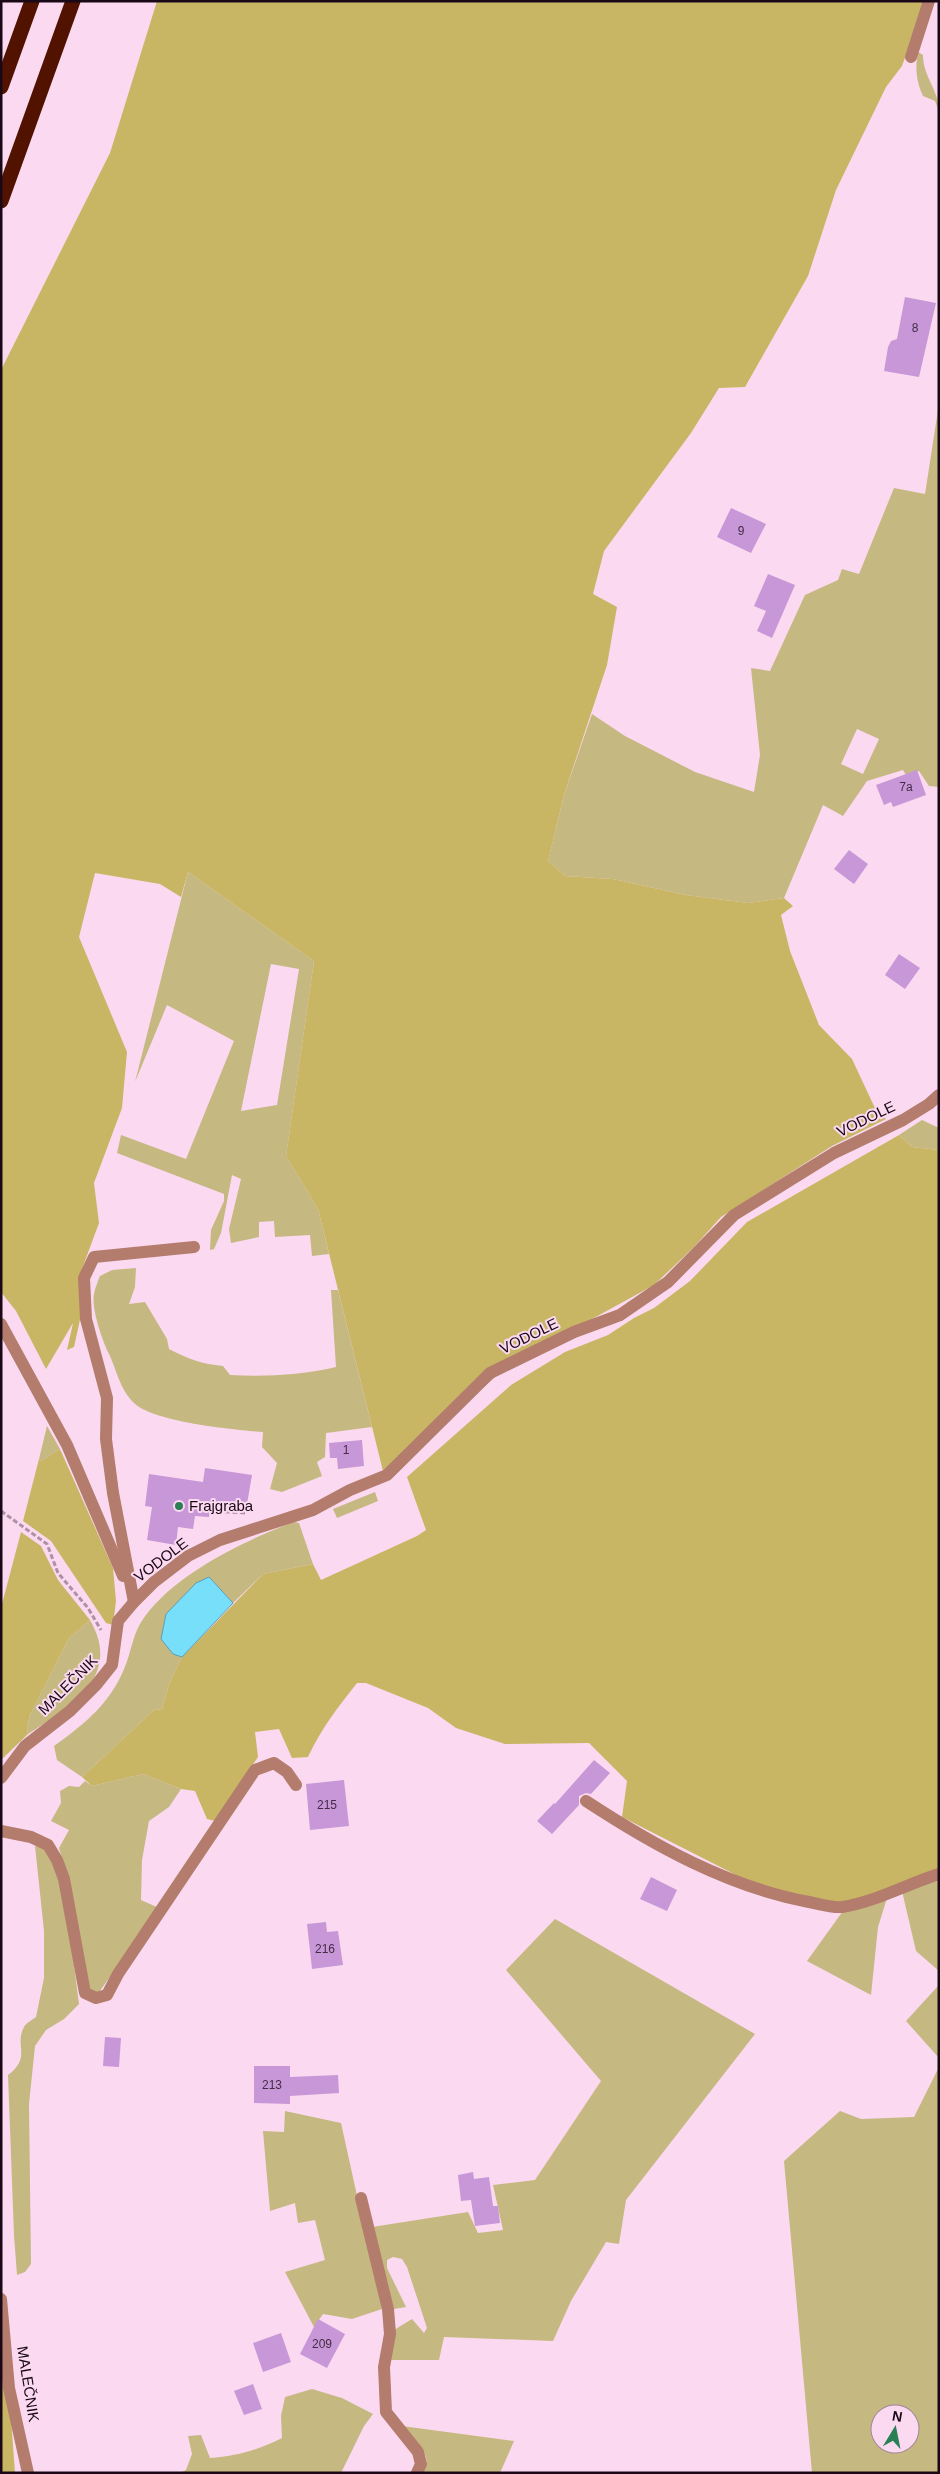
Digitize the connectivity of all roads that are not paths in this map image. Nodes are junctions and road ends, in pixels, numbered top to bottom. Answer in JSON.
{"nodes":[{"id":1,"x":32,"y":1,"type":"edge"},
{"id":2,"x":73,"y":1,"type":"edge"},
{"id":3,"x":929,"y":1,"type":"edge"},
{"id":4,"x":911,"y":56,"type":"dead end"},
{"id":5,"x":1,"y":87,"type":"edge"},
{"id":6,"x":1,"y":202,"type":"edge"},
{"id":7,"x":939,"y":1095,"type":"edge"},
{"id":8,"x":194,"y":1247,"type":"dead end"},
{"id":9,"x":1,"y":1324,"type":"edge"},
{"id":10,"x":134,"y":1602,"type":"junction"},
{"id":11,"x":1,"y":1778,"type":"edge"},
{"id":12,"x":296,"y":1785,"type":"dead end"},
{"id":13,"x":586,"y":1801,"type":"dead end"},
{"id":14,"x":1,"y":1831,"type":"edge"},
{"id":15,"x":939,"y":1874,"type":"edge"},
{"id":16,"x":361,"y":2198,"type":"dead end"},
{"id":17,"x":1,"y":2299,"type":"edge"},
{"id":18,"x":28,"y":2473,"type":"edge"},
{"id":19,"x":417,"y":2473,"type":"edge"}],
"edges":[{"from":1,"to":5,"type":"highway"},
{"from":2,"to":6,"type":"highway"},
{"from":3,"to":4,"type":"street"},
{"from":7,"to":10,"type":"street","name":"VODOLE"},
{"from":8,"to":10,"type":"street","name":"VODOLE"},
{"from":9,"to":10,"type":"street","name":"VODOLE"},
{"from":10,"to":11,"type":"street","name":"MALEČNIK"},
{"from":12,"to":14,"type":"street"},
{"from":13,"to":15,"type":"street"},
{"from":16,"to":19,"type":"street"},
{"from":17,"to":18,"type":"street","name":"MALEČNIK"}]}
